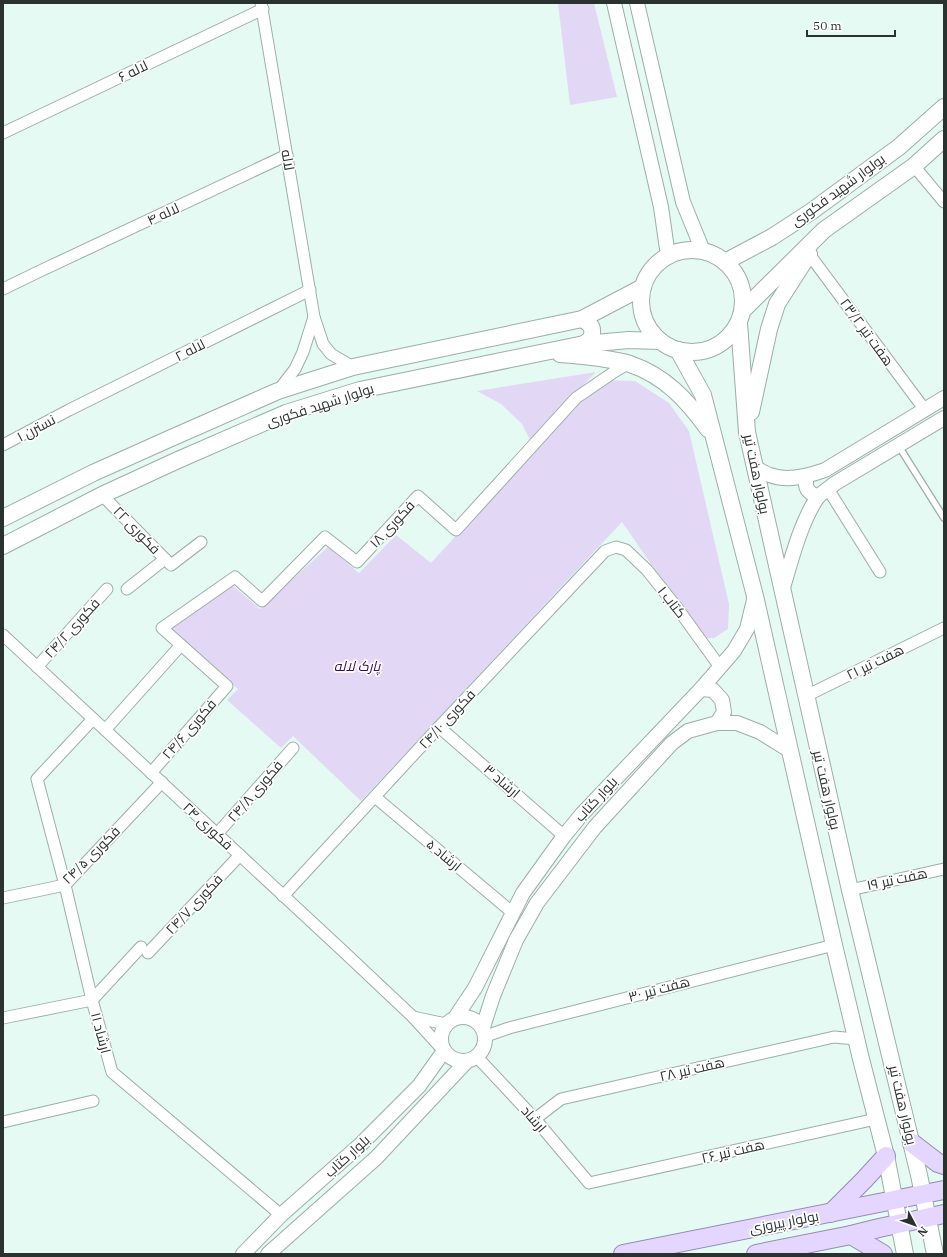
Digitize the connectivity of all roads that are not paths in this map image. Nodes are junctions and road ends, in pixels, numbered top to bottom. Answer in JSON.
{"nodes":[{"id":1,"x":614,"y":3,"type":"edge"},
{"id":2,"x":637,"y":3,"type":"edge"},
{"id":3,"x":262,"y":6,"type":"edge"},
{"id":4,"x":645,"y":39,"type":"junction"},
{"id":5,"x":623,"y":43,"type":"junction"},
{"id":6,"x":944,"y":108,"type":"edge"},
{"id":7,"x":3,"y":133,"type":"edge"},
{"id":8,"x":944,"y":139,"type":"edge"},
{"id":9,"x":287,"y":155,"type":"junction"},
{"id":10,"x":914,"y":166,"type":"junction"},
{"id":11,"x":944,"y":202,"type":"edge"},
{"id":12,"x":824,"y":230,"type":"junction"},
{"id":13,"x":702,"y":251,"type":"junction"},
{"id":14,"x":809,"y":254,"type":"junction"},
{"id":15,"x":668,"y":256,"type":"junction"},
{"id":16,"x":725,"y":262,"type":"junction"},
{"id":17,"x":643,"y":287,"type":"junction"},
{"id":18,"x":3,"y":290,"type":"edge"},
{"id":19,"x":310,"y":290,"type":"junction"},
{"id":20,"x":741,"y":316,"type":"junction"},
{"id":21,"x":314,"y":317,"type":"junction"},
{"id":22,"x":582,"y":320,"type":"junction"},
{"id":23,"x":660,"y":341,"type":"junction"},
{"id":24,"x":584,"y":344,"type":"junction"},
{"id":25,"x":678,"y":350,"type":"junction"},
{"id":26,"x":540,"y":352,"type":"junction"},
{"id":27,"x":629,"y":363,"type":"junction"},
{"id":28,"x":353,"y":367,"type":"junction"},
{"id":29,"x":278,"y":391,"type":"junction"},
{"id":30,"x":944,"y":398,"type":"edge"},
{"id":31,"x":70,"y":410,"type":"joint"},
{"id":32,"x":925,"y":410,"type":"junction"},
{"id":33,"x":944,"y":418,"type":"edge"},
{"id":34,"x":747,"y":432,"type":"junction"},
{"id":35,"x":714,"y":439,"type":"junction"},
{"id":36,"x":3,"y":445,"type":"edge"},
{"id":37,"x":898,"y":445,"type":"junction"},
{"id":38,"x":756,"y":468,"type":"junction"},
{"id":39,"x":807,"y":476,"type":"junction"},
{"id":40,"x":823,"y":493,"type":"junction"},
{"id":41,"x":102,"y":494,"type":"junction"},
{"id":42,"x":3,"y":518,"type":"edge"},
{"id":43,"x":944,"y":518,"type":"edge"},
{"id":44,"x":201,"y":542,"type":"dead end"},
{"id":45,"x":3,"y":546,"type":"edge"},
{"id":46,"x":616,"y":547,"type":"joint"},
{"id":47,"x":168,"y":562,"type":"junction"},
{"id":48,"x":880,"y":572,"type":"dead end"},
{"id":49,"x":107,"y":589,"type":"dead end"},
{"id":50,"x":126,"y":589,"type":"dead end"},
{"id":51,"x":782,"y":591,"type":"junction"},
{"id":52,"x":755,"y":596,"type":"junction"},
{"id":53,"x":944,"y":628,"type":"edge"},
{"id":54,"x":5,"y":641,"type":"edge"},
{"id":55,"x":181,"y":645,"type":"junction"},
{"id":56,"x":37,"y":667,"type":"junction"},
{"id":57,"x":720,"y":667,"type":"junction"},
{"id":58,"x":701,"y":688,"type":"junction"},
{"id":59,"x":806,"y":696,"type":"junction"},
{"id":60,"x":93,"y":719,"type":"junction"},
{"id":61,"x":717,"y":723,"type":"junction"},
{"id":62,"x":439,"y":727,"type":"junction"},
{"id":63,"x":105,"y":730,"type":"junction"},
{"id":64,"x":293,"y":748,"type":"dead end"},
{"id":65,"x":789,"y":750,"type":"junction"},
{"id":66,"x":151,"y":773,"type":"junction"},
{"id":67,"x":162,"y":782,"type":"junction"},
{"id":68,"x":375,"y":796,"type":"junction"},
{"id":69,"x":217,"y":834,"type":"junction"},
{"id":70,"x":564,"y":836,"type":"junction"},
{"id":71,"x":240,"y":854,"type":"junction"},
{"id":72,"x":944,"y":869,"type":"edge"},
{"id":73,"x":65,"y":884,"type":"junction"},
{"id":74,"x":850,"y":890,"type":"junction"},
{"id":75,"x":283,"y":896,"type":"junction"},
{"id":76,"x":3,"y":898,"type":"edge"},
{"id":77,"x":513,"y":913,"type":"junction"},
{"id":78,"x":834,"y":945,"type":"junction"},
{"id":79,"x":92,"y":1000,"type":"junction"},
{"id":80,"x":413,"y":1017,"type":"junction"},
{"id":81,"x":3,"y":1018,"type":"edge"},
{"id":82,"x":451,"y":1021,"type":"junction"},
{"id":83,"x":484,"y":1032,"type":"junction"},
{"id":84,"x":856,"y":1039,"type":"junction"},
{"id":85,"x":444,"y":1051,"type":"junction"},
{"id":86,"x":472,"y":1059,"type":"junction"},
{"id":87,"x":93,"y":1101,"type":"dead end"},
{"id":88,"x":535,"y":1119,"type":"junction"},
{"id":89,"x":876,"y":1120,"type":"junction"},
{"id":90,"x":3,"y":1122,"type":"edge"},
{"id":91,"x":912,"y":1143,"type":"junction"},
{"id":92,"x":886,"y":1156,"type":"junction"},
{"id":93,"x":944,"y":1165,"type":"edge"},
{"id":94,"x":589,"y":1183,"type":"joint"},
{"id":95,"x":944,"y":1190,"type":"edge"},
{"id":96,"x":923,"y":1194,"type":"junction"},
{"id":97,"x":894,"y":1200,"type":"junction"},
{"id":98,"x":830,"y":1213,"type":"junction"},
{"id":99,"x":281,"y":1215,"type":"junction"},
{"id":100,"x":936,"y":1216,"type":"edge"},
{"id":101,"x":899,"y":1223,"type":"junction"},
{"id":102,"x":851,"y":1235,"type":"junction"},
{"id":103,"x":243,"y":1254,"type":"edge"},
{"id":104,"x":268,"y":1254,"type":"edge"},
{"id":105,"x":623,"y":1254,"type":"edge"},
{"id":106,"x":756,"y":1254,"type":"edge"},
{"id":107,"x":883,"y":1254,"type":"edge"},
{"id":108,"x":905,"y":1254,"type":"edge"},
{"id":109,"x":935,"y":1254,"type":"edge"}],
"edges":[{"from":1,"to":5,"type":"street"},
{"from":2,"to":4,"type":"street"},
{"from":3,"to":7,"type":"street","name":"لاله ۶"},
{"from":3,"to":9,"type":"street","name":"لاله"},
{"from":4,"to":5,"type":"street"},
{"from":4,"to":13,"type":"street"},
{"from":5,"to":15,"type":"street"},
{"from":6,"to":16,"type":"main road","name":"بولوار شهید فکوری"},
{"from":8,"to":10,"type":"main road","name":"بولوار شهید فکوری"},
{"from":9,"to":18,"type":"street","name":"لاله ۴"},
{"from":9,"to":19,"type":"street","name":"لاله"},
{"from":10,"to":11,"type":"street"},
{"from":10,"to":12,"type":"main road","name":"بولوار شهید فکوری"},
{"from":12,"to":14,"type":"main road"},
{"from":12,"to":20,"type":"main road","name":"بولوار شهید فکوری"},
{"from":13,"to":15,"type":"main road"},
{"from":13,"to":16,"type":"main road"},
{"from":14,"to":32,"type":"street","name":"هفت تیر ۲۳/۲"},
{"from":14,"to":34,"type":"main road"},
{"from":15,"to":17,"type":"main road"},
{"from":16,"to":20,"type":"main road"},
{"from":17,"to":22,"type":"main road","name":"بولوار شهید فکوری"},
{"from":17,"to":23,"type":"main road"},
{"from":19,"to":21,"type":"street","name":"لاله"},
{"from":19,"to":31,"type":"street","name":"لاله ۲"},
{"from":20,"to":25,"type":"main road"},
{"from":20,"to":34,"type":"main road","name":"بولوار هفت تیر"},
{"from":21,"to":28,"type":"street","name":"لاله"},
{"from":21,"to":29,"type":"street","name":"لاله"},
{"from":22,"to":24,"type":"main road"},
{"from":22,"to":28,"type":"main road","name":"بولوار شهید فکوری"},
{"from":23,"to":24,"type":"main road","name":"بولوار شهید فکوری"},
{"from":23,"to":25,"type":"main road"},
{"from":24,"to":26,"type":"main road","name":"بولوار شهید فکوری"},
{"from":25,"to":35,"type":"main road","name":"بولوار هفت تیر"},
{"from":26,"to":27,"type":"main road"},
{"from":26,"to":41,"type":"main road","name":"بولوار شهید فکوری"},
{"from":27,"to":35,"type":"main road"},
{"from":27,"to":55,"type":"street","name":"فکوری ١٨"},
{"from":28,"to":29,"type":"main road","name":"بولوار شهید فکوری"},
{"from":29,"to":42,"type":"main road","name":"بولوار شهید فکوری"},
{"from":30,"to":32,"type":"street"},
{"from":31,"to":36,"type":"street","name":"نسترن ۱"},
{"from":32,"to":39,"type":"street"},
{"from":33,"to":37,"type":"street"},
{"from":34,"to":38,"type":"main road","name":"بولوار هفت تیر"},
{"from":35,"to":52,"type":"main road","name":"بولوار هفت تیر"},
{"from":37,"to":40,"type":"street"},
{"from":37,"to":43,"type":"lane"},
{"from":38,"to":39,"type":"street"},
{"from":38,"to":51,"type":"main road","name":"بولوار هفت تیر"},
{"from":39,"to":40,"type":"street"},
{"from":40,"to":48,"type":"street"},
{"from":40,"to":51,"type":"street"},
{"from":41,"to":45,"type":"main road","name":"بولوار شهید فکوری"},
{"from":41,"to":47,"type":"street","name":"فکوری ۲۲"},
{"from":44,"to":47,"type":"street"},
{"from":46,"to":57,"type":"street","name":"کتاب ۱"},
{"from":46,"to":62,"type":"street","name":"فکوری ۲۴/۱۰"},
{"from":47,"to":50,"type":"street"},
{"from":49,"to":56,"type":"street","name":"فکوری ۲۴/۲"},
{"from":51,"to":59,"type":"main road","name":"بولوار هفت تیر"},
{"from":52,"to":57,"type":"street","name":"بلوار کتاب"},
{"from":52,"to":65,"type":"main road","name":"بولوار هفت تیر"},
{"from":53,"to":59,"type":"street","name":"هفت تیر ۲۱"},
{"from":54,"to":56,"type":"street","name":"فکوری ۲۴"},
{"from":55,"to":63,"type":"street"},
{"from":55,"to":66,"type":"street","name":"فکوری ۲۴/۶"},
{"from":56,"to":60,"type":"street","name":"فکوری ۲۴"},
{"from":57,"to":58,"type":"street","name":"بلوار کتاب"},
{"from":58,"to":61,"type":"street"},
{"from":58,"to":70,"type":"street","name":"بلوار کتاب"},
{"from":59,"to":74,"type":"main road","name":"بولوار هفت تیر"},
{"from":60,"to":63,"type":"street","name":"فکوری ۲۴"},
{"from":60,"to":73,"type":"street","name":"ارشاد ۱۱"},
{"from":61,"to":65,"type":"street","name":"بلوار کتاب"},
{"from":61,"to":83,"type":"street","name":"بلوار کتاب"},
{"from":62,"to":68,"type":"street","name":"فکوری ۲۴/۱۰"},
{"from":62,"to":70,"type":"street","name":"ارشاد ۳"},
{"from":63,"to":66,"type":"street","name":"فکوری ۲۴"},
{"from":64,"to":69,"type":"street","name":"فکوری ۲۴/۸"},
{"from":65,"to":78,"type":"main road","name":"بولوار هفت تیر"},
{"from":66,"to":67,"type":"street","name":"فکوری ۲۴"},
{"from":67,"to":69,"type":"street","name":"فکوری ۲۴"},
{"from":67,"to":73,"type":"street","name":"فکوری ۲۴/۵"},
{"from":68,"to":75,"type":"street","name":"فکوری ۲۴/۱۰"},
{"from":68,"to":77,"type":"street","name":"ارشاد ۵"},
{"from":69,"to":71,"type":"street","name":"فکوری ۲۴"},
{"from":70,"to":77,"type":"street","name":"بلوار کتاب"},
{"from":71,"to":75,"type":"street","name":"فکوری ۲۴"},
{"from":71,"to":79,"type":"street","name":"فکوری ۲۴/۷"},
{"from":72,"to":74,"type":"street","name":"هفت تیر ۱۹"},
{"from":73,"to":76,"type":"street","name":"فکوری ۲۴/۵"},
{"from":73,"to":79,"type":"street","name":"ارشاد ۱۱"},
{"from":74,"to":91,"type":"main road","name":"بولوار هفت تیر"},
{"from":75,"to":80,"type":"street","name":"فکوری ۲۴"},
{"from":77,"to":82,"type":"street","name":"بلوار کتاب"},
{"from":78,"to":83,"type":"street","name":"هفت تیر ۳۰"},
{"from":78,"to":84,"type":"main road","name":"بولوار هفت تیر"},
{"from":79,"to":81,"type":"street"},
{"from":79,"to":99,"type":"street","name":"ارشاد ۱۱"},
{"from":80,"to":82,"type":"street"},
{"from":80,"to":85,"type":"street","name":"فکوری ۲۴"},
{"from":82,"to":83,"type":"street"},
{"from":82,"to":85,"type":"street"},
{"from":83,"to":86,"type":"street"},
{"from":84,"to":88,"type":"street","name":"هفت تیر ۲۸"},
{"from":84,"to":89,"type":"main road","name":"بولوار هفت تیر"},
{"from":85,"to":86,"type":"street"},
{"from":85,"to":99,"type":"street","name":"بلوار کتاب"},
{"from":86,"to":88,"type":"street","name":"ارشاد"},
{"from":86,"to":104,"type":"street","name":"بلوار کتاب"},
{"from":87,"to":90,"type":"street"},
{"from":88,"to":94,"type":"street","name":"ارشاد"},
{"from":89,"to":92,"type":"main road","name":"بولوار هفت تیر"},
{"from":89,"to":94,"type":"street","name":"هفت تیر ۲۶"},
{"from":91,"to":93,"type":"main road"},
{"from":91,"to":96,"type":"main road","name":"بولوار هفت تیر"},
{"from":92,"to":97,"type":"main road","name":"بولوار هفت تیر"},
{"from":92,"to":98,"type":"main road"},
{"from":95,"to":96,"type":"main road","name":"بولوار پیروزی"},
{"from":96,"to":97,"type":"main road","name":"بولوار پیروزی"},
{"from":96,"to":100,"type":"main road","name":"بولوار هفت تیر"},
{"from":97,"to":98,"type":"main road","name":"بولوار پیروزی"},
{"from":97,"to":101,"type":"main road","name":"بولوار هفت تیر"},
{"from":98,"to":105,"type":"main road","name":"بولوار پیروزی"},
{"from":99,"to":103,"type":"street","name":"بلوار کتاب"},
{"from":100,"to":101,"type":"main road","name":"بولوار پیروزی"},
{"from":100,"to":109,"type":"main road","name":"بولوار هفت تیر"},
{"from":101,"to":102,"type":"main road","name":"بولوار پیروزی"},
{"from":101,"to":108,"type":"main road","name":"بولوار هفت تیر"},
{"from":102,"to":106,"type":"main road","name":"بولوار پیروزی"},
{"from":102,"to":107,"type":"main road"}]}
